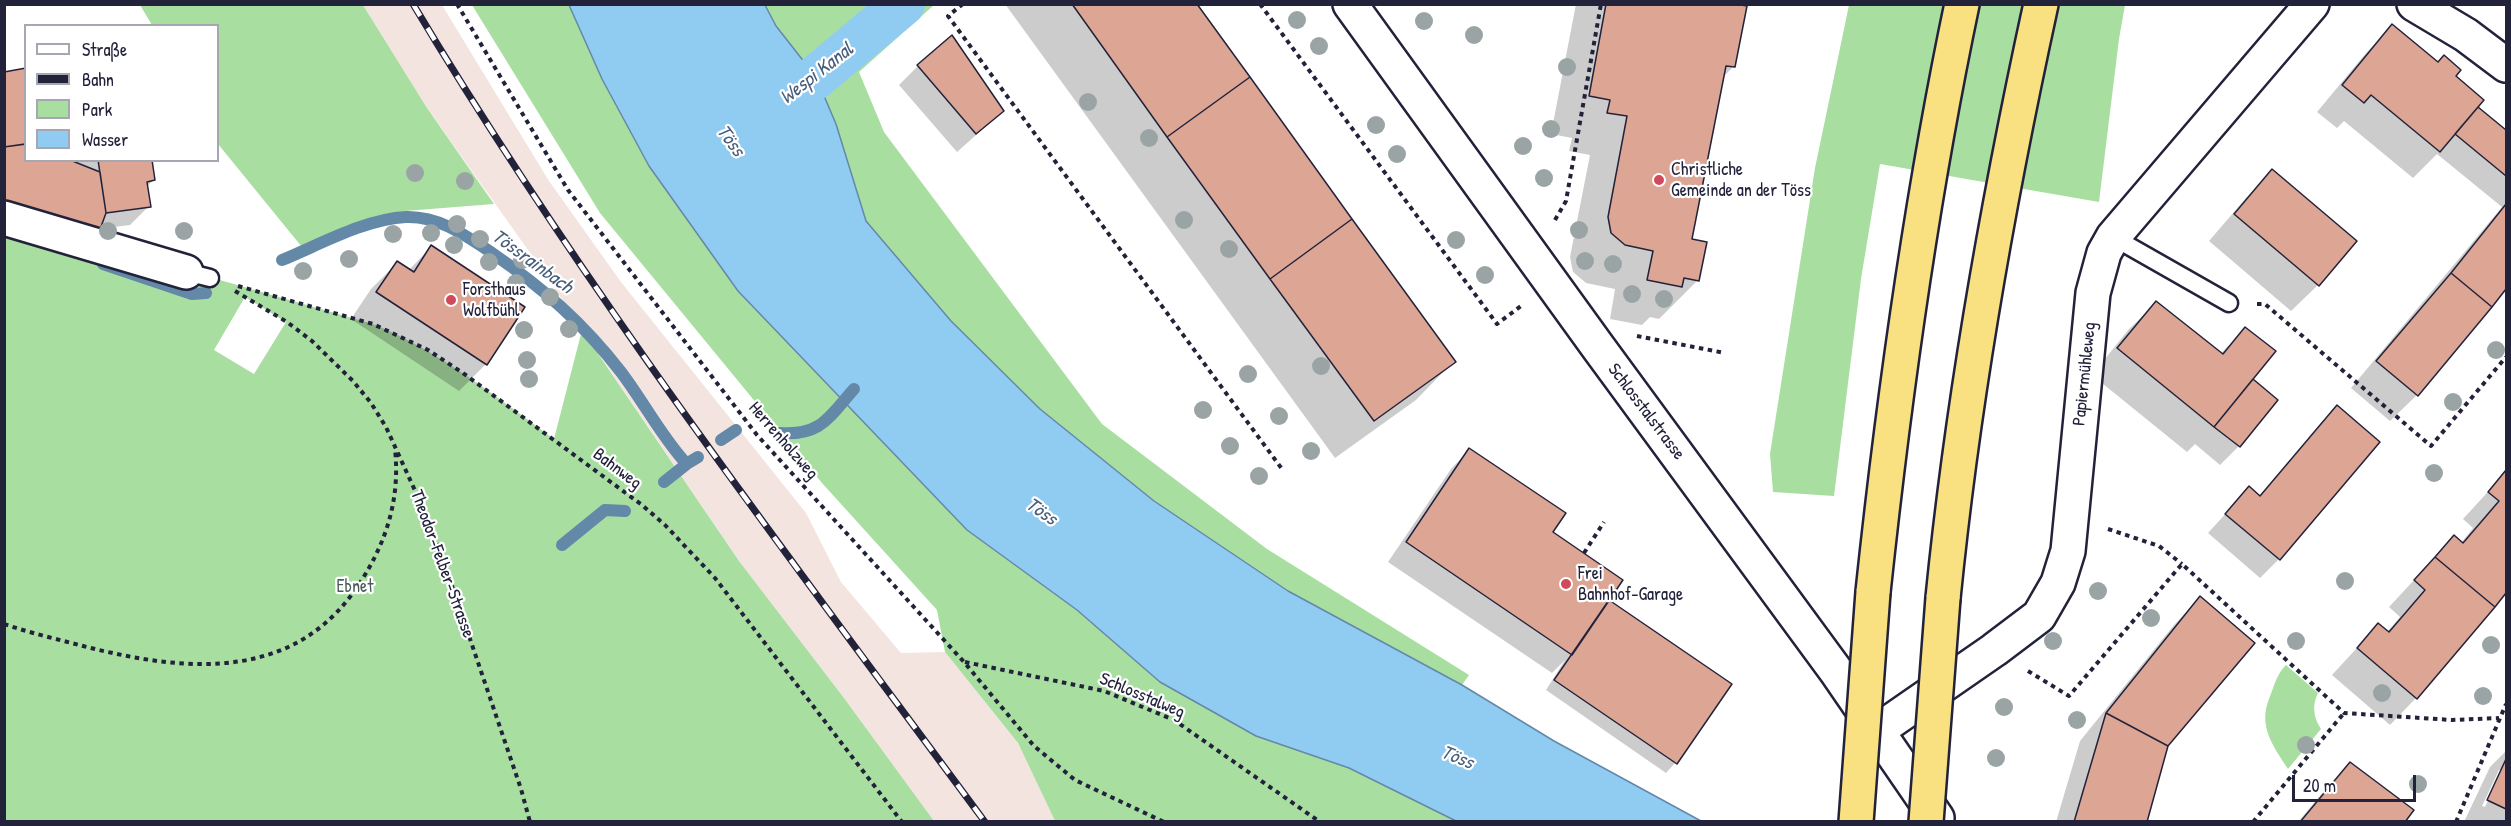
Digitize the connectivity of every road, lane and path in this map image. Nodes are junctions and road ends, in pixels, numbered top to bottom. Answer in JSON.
{"nodes":[{"id":1,"x":457,"y":4,"type":"edge"},
{"id":2,"x":963,"y":4,"type":"edge"},
{"id":3,"x":1260,"y":4,"type":"edge"},
{"id":4,"x":1350,"y":4,"type":"edge"},
{"id":5,"x":1601,"y":4,"type":"edge"},
{"id":6,"x":1962,"y":4,"type":"edge"},
{"id":7,"x":2041,"y":4,"type":"edge"},
{"id":8,"x":2312,"y":4,"type":"edge"},
{"id":9,"x":2414,"y":4,"type":"edge"},
{"id":10,"x":2506,"y":65,"type":"edge"},
{"id":11,"x":4,"y":218,"type":"edge"},
{"id":12,"x":2113,"y":237,"type":"junction"},
{"id":13,"x":1531,"y":252,"type":"junction"},
{"id":14,"x":198,"y":275,"type":"junction"},
{"id":15,"x":2229,"y":303,"type":"joint"},
{"id":16,"x":1524,"y":304,"type":"dead end"},
{"id":17,"x":1636,"y":336,"type":"dead end"},
{"id":18,"x":1725,"y":353,"type":"dead end"},
{"id":19,"x":2506,"y":357,"type":"edge"},
{"id":20,"x":394,"y":445,"type":"junction"},
{"id":21,"x":1282,"y":470,"type":"dead end"},
{"id":22,"x":2071,"y":516,"type":"junction"},
{"id":23,"x":1604,"y":522,"type":"dead end"},
{"id":24,"x":1584,"y":553,"type":"dead end"},
{"id":25,"x":2182,"y":564,"type":"junction"},
{"id":26,"x":4,"y":624,"type":"edge"},
{"id":27,"x":1994,"y":650,"type":"junction"},
{"id":28,"x":964,"y":662,"type":"junction"},
{"id":29,"x":2506,"y":704,"type":"edge"},
{"id":30,"x":2344,"y":713,"type":"junction"},
{"id":31,"x":2499,"y":718,"type":"junction"},
{"id":32,"x":1877,"y":731,"type":"junction"},
{"id":33,"x":530,"y":822,"type":"edge"},
{"id":34,"x":902,"y":822,"type":"edge"},
{"id":35,"x":1164,"y":822,"type":"edge"},
{"id":36,"x":1320,"y":822,"type":"edge"},
{"id":37,"x":1856,"y":822,"type":"edge"},
{"id":38,"x":1926,"y":822,"type":"edge"},
{"id":39,"x":1940,"y":822,"type":"edge"},
{"id":40,"x":2253,"y":822,"type":"edge"},
{"id":41,"x":2456,"y":822,"type":"edge"}],
"edges":[{"from":1,"to":28,"type":"path","name":"Herrenholzweg"},
{"from":2,"to":21,"type":"path"},
{"from":3,"to":16,"type":"path"},
{"from":4,"to":13,"type":"street","name":"Schlosstalstrasse"},
{"from":5,"to":13,"type":"path"},
{"from":6,"to":37,"type":"highway","bridge":true},
{"from":7,"to":38,"type":"highway","bridge":true},
{"from":8,"to":12,"type":"street","name":"Papiermühleweg"},
{"from":9,"to":10,"type":"street"},
{"from":11,"to":14,"type":"street"},
{"from":12,"to":15,"type":"lane"},
{"from":12,"to":22,"type":"street","name":"Papiermühleweg"},
{"from":13,"to":32,"type":"street","name":"Schlosstalstrasse"},
{"from":14,"to":20,"type":"path","name":"Theodor-Felber-Strasse"},
{"from":14,"to":34,"type":"path","name":"Bahnweg"},
{"from":15,"to":19,"type":"path"},
{"from":17,"to":18,"type":"path"},
{"from":20,"to":26,"type":"path"},
{"from":20,"to":33,"type":"path","name":"Theodor-Felber-Strasse"},
{"from":22,"to":25,"type":"path"},
{"from":22,"to":27,"type":"street","name":"Papiermühleweg"},
{"from":23,"to":24,"type":"path"},
{"from":25,"to":27,"type":"path"},
{"from":25,"to":30,"type":"path"},
{"from":27,"to":32,"type":"street","name":"Papiermühleweg"},
{"from":28,"to":35,"type":"path","name":"Herrenholzweg"},
{"from":28,"to":36,"type":"path","name":"Schlosstalweg"},
{"from":29,"to":31,"type":"path"},
{"from":30,"to":31,"type":"path"},
{"from":30,"to":40,"type":"path"},
{"from":31,"to":41,"type":"path"},
{"from":32,"to":39,"type":"street","name":"Schlosstalstrasse"}]}
